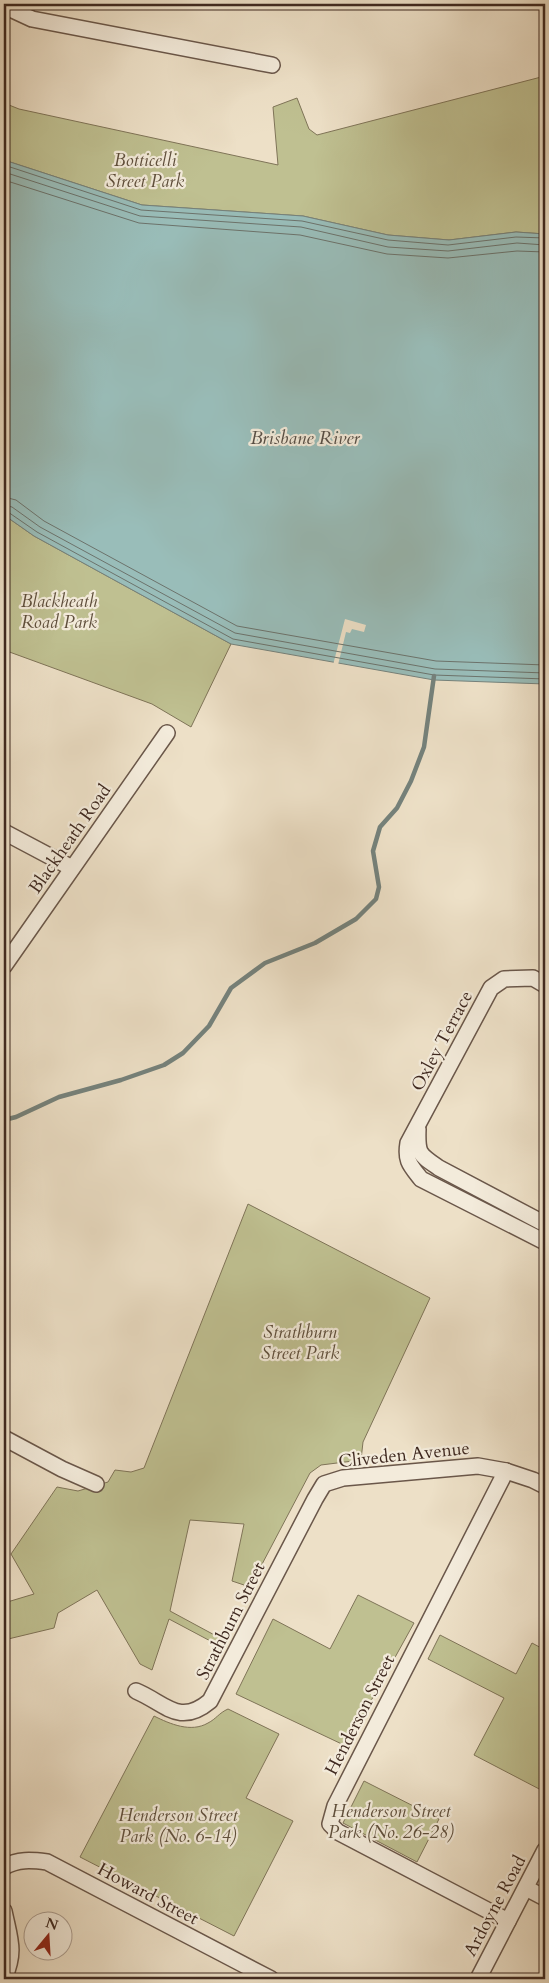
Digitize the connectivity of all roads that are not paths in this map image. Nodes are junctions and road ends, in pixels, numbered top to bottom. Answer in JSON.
{"nodes":[{"id":1,"x":4,"y":6,"type":"edge"},
{"id":2,"x":272,"y":65,"type":"dead end"},
{"id":3,"x":166,"y":733,"type":"dead end"},
{"id":4,"x":4,"y":832,"type":"edge"},
{"id":5,"x":72,"y":868,"type":"junction"},
{"id":6,"x":4,"y":966,"type":"edge"},
{"id":7,"x":545,"y":985,"type":"edge"},
{"id":8,"x":419,"y":1125,"type":"junction"},
{"id":9,"x":541,"y":1222,"type":"edge"},
{"id":10,"x":528,"y":1235,"type":"junction"},
{"id":11,"x":545,"y":1242,"type":"edge"},
{"id":12,"x":4,"y":1438,"type":"edge"},
{"id":13,"x":506,"y":1471,"type":"junction"},
{"id":14,"x":96,"y":1484,"type":"dead end"},
{"id":15,"x":324,"y":1484,"type":"joint"},
{"id":16,"x":545,"y":1486,"type":"edge"},
{"id":17,"x":136,"y":1691,"type":"dead end"},
{"id":18,"x":545,"y":1850,"type":"edge"},
{"id":19,"x":4,"y":1867,"type":"edge"},
{"id":20,"x":526,"y":1888,"type":"junction"},
{"id":21,"x":545,"y":1898,"type":"edge"},
{"id":22,"x":4,"y":1911,"type":"edge"},
{"id":23,"x":508,"y":1921,"type":"junction"},
{"id":24,"x":4,"y":1979,"type":"edge"},
{"id":25,"x":271,"y":1979,"type":"edge"},
{"id":26,"x":478,"y":1979,"type":"edge"}],
"edges":[{"from":1,"to":2,"type":"street"},
{"from":3,"to":5,"type":"street","name":"Blackheath Road"},
{"from":4,"to":5,"type":"street"},
{"from":5,"to":6,"type":"street","name":"Blackheath Road"},
{"from":7,"to":8,"type":"street","name":"Oxley Terrace"},
{"from":8,"to":9,"type":"street","name":"Oxley Terrace"},
{"from":8,"to":10,"type":"street","name":"Oxley Terrace"},
{"from":9,"to":10,"type":"street","name":"Oxley Terrace"},
{"from":10,"to":11,"type":"street","name":"Oxley Terrace"},
{"from":12,"to":14,"type":"street"},
{"from":13,"to":15,"type":"street","name":"Cliveden Avenue"},
{"from":13,"to":16,"type":"street","name":"Cliveden Avenue"},
{"from":13,"to":23,"type":"street","name":"Henderson Street"},
{"from":15,"to":17,"type":"street","name":"Strathburn Street"},
{"from":18,"to":20,"type":"street","name":"Ardoyne Road"},
{"from":19,"to":25,"type":"street","name":"Howard Street"},
{"from":20,"to":21,"type":"street"},
{"from":20,"to":23,"type":"street","name":"Ardoyne Road"},
{"from":22,"to":24,"type":"street"},
{"from":23,"to":26,"type":"street","name":"Ardoyne Road"}]}
